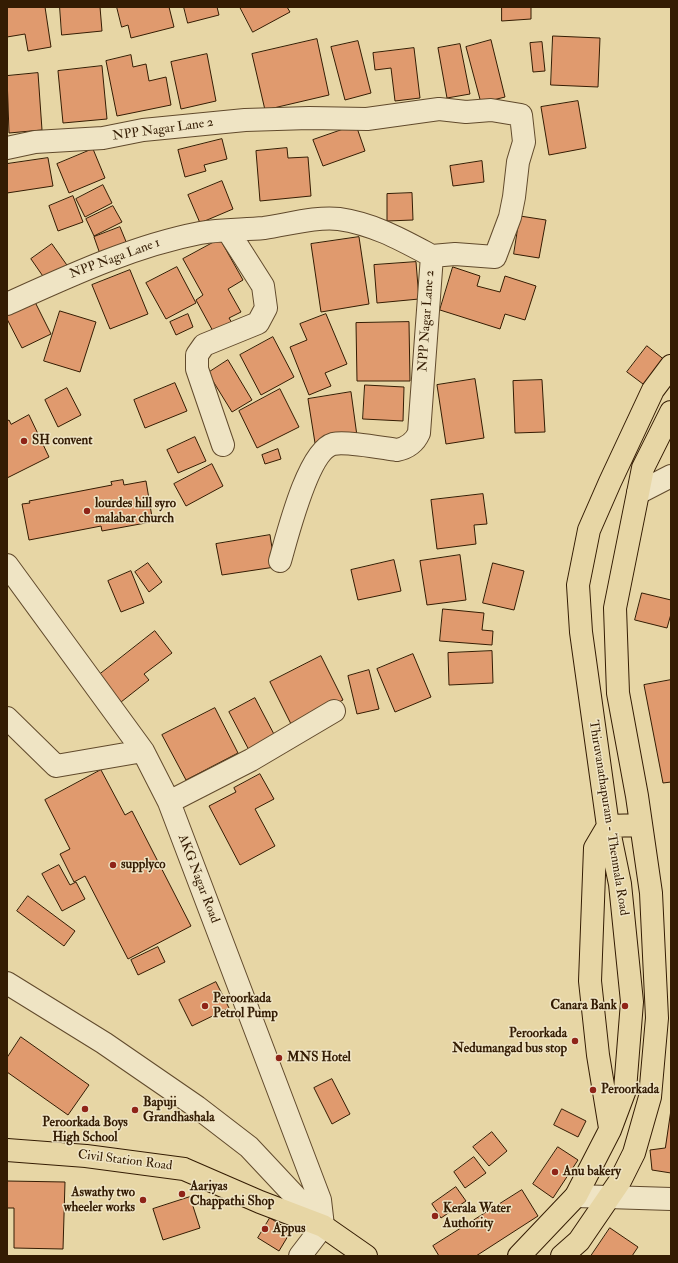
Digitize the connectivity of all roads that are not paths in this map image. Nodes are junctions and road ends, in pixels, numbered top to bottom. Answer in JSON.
{"nodes":[{"id":1,"x":7,"y":148,"type":"edge"},
{"id":2,"x":228,"y":231,"type":"junction"},
{"id":3,"x":432,"y":256,"type":"junction"},
{"id":4,"x":7,"y":304,"type":"edge"},
{"id":5,"x":671,"y":366,"type":"edge"},
{"id":6,"x":671,"y":412,"type":"edge"},
{"id":7,"x":223,"y":445,"type":"dead end"},
{"id":8,"x":671,"y":476,"type":"edge"},
{"id":9,"x":610,"y":482,"type":"junction"},
{"id":10,"x":638,"y":493,"type":"junction"},
{"id":11,"x":280,"y":561,"type":"dead end"},
{"id":12,"x":7,"y":565,"type":"edge"},
{"id":13,"x":334,"y":711,"type":"dead end"},
{"id":14,"x":7,"y":718,"type":"edge"},
{"id":15,"x":143,"y":751,"type":"junction"},
{"id":16,"x":169,"y":802,"type":"junction"},
{"id":17,"x":641,"y":825,"type":"junction"},
{"id":18,"x":608,"y":826,"type":"junction"},
{"id":19,"x":7,"y":983,"type":"edge"},
{"id":20,"x":610,"y":1130,"type":"junction"},
{"id":21,"x":7,"y":1150,"type":"edge"},
{"id":22,"x":576,"y":1196,"type":"junction"},
{"id":23,"x":606,"y":1198,"type":"junction"},
{"id":24,"x":671,"y":1199,"type":"edge"},
{"id":25,"x":323,"y":1226,"type":"junction"},
{"id":26,"x":300,"y":1256,"type":"edge"},
{"id":27,"x":366,"y":1256,"type":"edge"},
{"id":28,"x":519,"y":1256,"type":"edge"},
{"id":29,"x":562,"y":1256,"type":"edge"}],
"edges":[{"from":1,"to":3,"type":"street","name":"NPP Nagar Lane 2"},
{"from":2,"to":3,"type":"street","name":"NPP Naga Lane 1"},
{"from":2,"to":4,"type":"street","name":"NPP Naga Lane 1"},
{"from":2,"to":7,"type":"street"},
{"from":3,"to":11,"type":"street","name":"NPP Nagar Lane 2"},
{"from":5,"to":9,"type":"main road","name":"Thiruvanathapuram - Thenmala Road"},
{"from":6,"to":10,"type":"main road"},
{"from":8,"to":10,"type":"street"},
{"from":9,"to":10,"type":"main road"},
{"from":9,"to":18,"type":"main road","name":"Thiruvanathapuram - Thenmala Road"},
{"from":10,"to":17,"type":"main road"},
{"from":12,"to":15,"type":"street","name":"AKG Nagar Road"},
{"from":13,"to":16,"type":"street"},
{"from":14,"to":15,"type":"street"},
{"from":15,"to":16,"type":"street","name":"AKG Nagar Road"},
{"from":16,"to":25,"type":"street","name":"AKG Nagar Road"},
{"from":17,"to":18,"type":"main road"},
{"from":17,"to":23,"type":"main road"},
{"from":18,"to":20,"type":"main road","name":"Thiruvanathapuram - Thenmala Road"},
{"from":18,"to":20,"type":"main road"},
{"from":19,"to":25,"type":"street"},
{"from":20,"to":22,"type":"main road","name":"Thiruvanathapuram - Thenmala Road"},
{"from":21,"to":25,"type":"main road","name":"Civil Station Road"},
{"from":22,"to":23,"type":"street"},
{"from":22,"to":28,"type":"main road","name":"Thiruvanathapuram - Thenmala Road"},
{"from":23,"to":24,"type":"street"},
{"from":23,"to":29,"type":"main road"},
{"from":25,"to":26,"type":"street"},
{"from":25,"to":27,"type":"main road","name":"Civil Station Road"}]}
